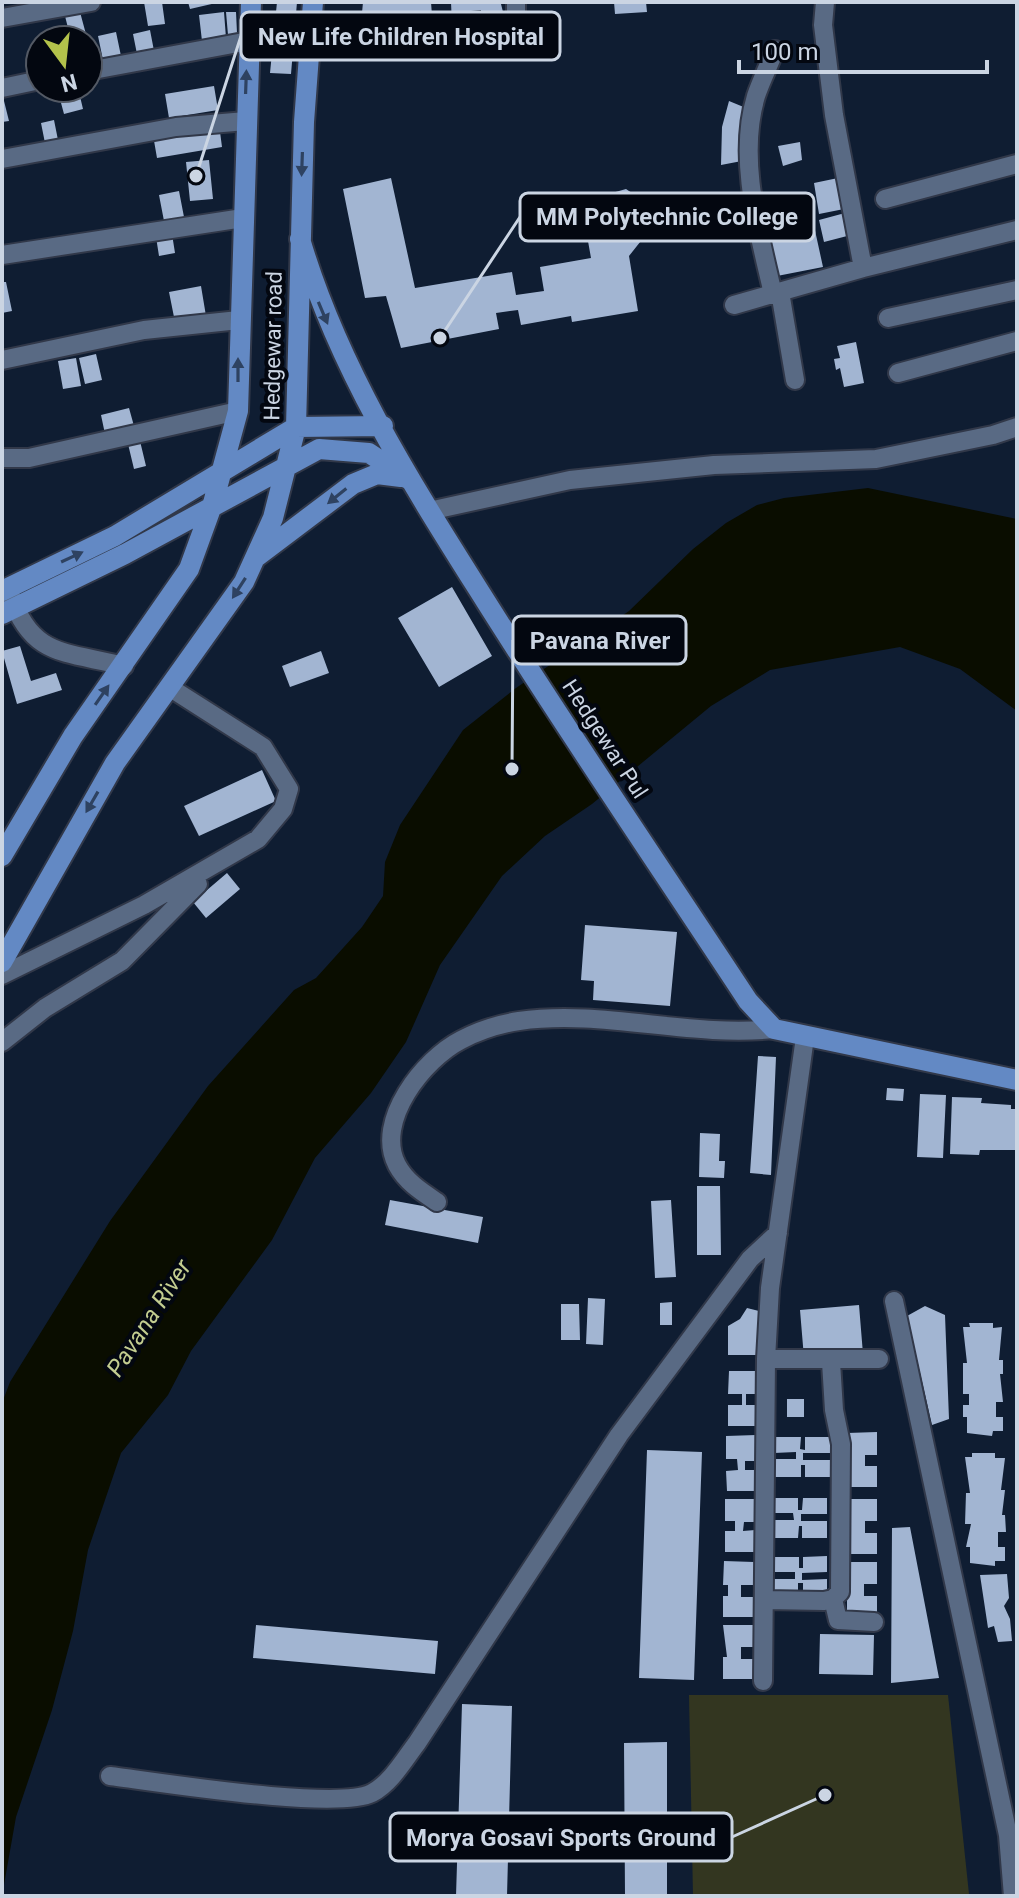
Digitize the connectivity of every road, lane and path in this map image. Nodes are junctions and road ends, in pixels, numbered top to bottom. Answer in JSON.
{"nodes":[{"id":1,"x":91,"y":2,"type":"edge"},
{"id":2,"x":251,"y":2,"type":"edge"},
{"id":3,"x":313,"y":2,"type":"edge"},
{"id":4,"x":516,"y":2,"type":"edge"},
{"id":5,"x":825,"y":2,"type":"edge"},
{"id":6,"x":2,"y":18,"type":"edge"},
{"id":7,"x":516,"y":25,"type":"dead end"},
{"id":8,"x":249,"y":41,"type":"junction"},
{"id":9,"x":775,"y":50,"type":"dead end"},
{"id":10,"x":104,"y":68,"type":"edge"},
{"id":11,"x":24,"y":83,"type":"edge"},
{"id":12,"x":2,"y":88,"type":"edge"},
{"id":13,"x":246,"y":121,"type":"junction"},
{"id":14,"x":2,"y":159,"type":"edge"},
{"id":15,"x":1017,"y":164,"type":"edge"},
{"id":16,"x":885,"y":199,"type":"dead end"},
{"id":17,"x":243,"y":218,"type":"junction"},
{"id":18,"x":1017,"y":230,"type":"edge"},
{"id":19,"x":300,"y":239,"type":"junction"},
{"id":20,"x":2,"y":255,"type":"edge"},
{"id":21,"x":863,"y":268,"type":"junction"},
{"id":22,"x":1017,"y":290,"type":"edge"},
{"id":23,"x":776,"y":293,"type":"junction"},
{"id":24,"x":734,"y":305,"type":"dead end"},
{"id":25,"x":888,"y":318,"type":"dead end"},
{"id":26,"x":239,"y":320,"type":"junction"},
{"id":27,"x":1017,"y":341,"type":"edge"},
{"id":28,"x":2,"y":360,"type":"edge"},
{"id":29,"x":898,"y":373,"type":"dead end"},
{"id":30,"x":795,"y":380,"type":"dead end"},
{"id":31,"x":238,"y":411,"type":"junction"},
{"id":32,"x":383,"y":426,"type":"junction"},
{"id":33,"x":296,"y":427,"type":"junction"},
{"id":34,"x":1017,"y":427,"type":"edge"},
{"id":35,"x":2,"y":458,"type":"edge"},
{"id":36,"x":288,"y":464,"type":"junction"},
{"id":37,"x":220,"y":473,"type":"junction"},
{"id":38,"x":408,"y":479,"type":"junction"},
{"id":39,"x":213,"y":503,"type":"junction"},
{"id":40,"x":429,"y":511,"type":"junction"},
{"id":41,"x":254,"y":558,"type":"junction"},
{"id":42,"x":5,"y":589,"type":"edge"},
{"id":43,"x":8,"y":611,"type":"edge"},
{"id":44,"x":124,"y":666,"type":"junction"},
{"id":45,"x":169,"y":687,"type":"junction"},
{"id":46,"x":11,"y":828,"type":"edge"},
{"id":47,"x":2,"y":856,"type":"edge"},
{"id":48,"x":214,"y":868,"type":"junction"},
{"id":49,"x":2,"y":962,"type":"edge"},
{"id":50,"x":2,"y":975,"type":"edge"},
{"id":51,"x":774,"y":1029,"type":"junction"},
{"id":52,"x":805,"y":1037,"type":"junction"},
{"id":53,"x":2,"y":1042,"type":"edge"},
{"id":54,"x":1017,"y":1080,"type":"edge"},
{"id":55,"x":437,"y":1202,"type":"dead end"},
{"id":56,"x":778,"y":1233,"type":"junction"},
{"id":57,"x":894,"y":1301,"type":"dead end"},
{"id":58,"x":766,"y":1359,"type":"junction"},
{"id":59,"x":879,"y":1359,"type":"dead end"},
{"id":60,"x":831,"y":1362,"type":"junction"},
{"id":61,"x":833,"y":1599,"type":"junction"},
{"id":62,"x":765,"y":1600,"type":"junction"},
{"id":63,"x":874,"y":1622,"type":"dead end"},
{"id":64,"x":763,"y":1681,"type":"dead end"},
{"id":65,"x":110,"y":1776,"type":"dead end"},
{"id":66,"x":1013,"y":1896,"type":"edge"}],
"edges":[{"from":1,"to":6,"type":"street"},
{"from":2,"to":8,"type":"main road","name":"Hedgewar road"},
{"from":3,"to":19,"type":"main road","name":"Hedgewar road","one_way":true},
{"from":4,"to":7,"type":"street"},
{"from":5,"to":21,"type":"street"},
{"from":8,"to":10,"type":"street"},
{"from":13,"to":8,"type":"main road","name":"Hedgewar road","one_way":true},
{"from":9,"to":23,"type":"street"},
{"from":11,"to":12,"type":"street"},
{"from":13,"to":14,"type":"street"},
{"from":13,"to":17,"type":"main road","name":"Hedgewar road"},
{"from":15,"to":16,"type":"street"},
{"from":17,"to":20,"type":"street"},
{"from":17,"to":26,"type":"main road","name":"Hedgewar road"},
{"from":18,"to":21,"type":"street"},
{"from":19,"to":32,"type":"main road","name":"Hedgewar Pul","one_way":true},
{"from":19,"to":33,"type":"main road","name":"Hedgewar road"},
{"from":21,"to":23,"type":"street"},
{"from":22,"to":25,"type":"street"},
{"from":23,"to":24,"type":"street"},
{"from":23,"to":30,"type":"street"},
{"from":26,"to":28,"type":"street"},
{"from":31,"to":26,"type":"main road","name":"Hedgewar road","one_way":true},
{"from":27,"to":29,"type":"street"},
{"from":31,"to":35,"type":"street"},
{"from":31,"to":37,"type":"main road","name":"Hedgewar road"},
{"from":32,"to":33,"type":"main road"},
{"from":32,"to":38,"type":"main road","name":"Hedgewar Pul"},
{"from":33,"to":36,"type":"main road","name":"Hedgewar road"},
{"from":33,"to":37,"type":"main road"},
{"from":34,"to":40,"type":"street"},
{"from":36,"to":38,"type":"main road"},
{"from":36,"to":39,"type":"main road"},
{"from":36,"to":41,"type":"main road","name":"Hedgewar road"},
{"from":37,"to":39,"type":"main road","name":"Hedgewar road"},
{"from":42,"to":37,"type":"main road","one_way":true},
{"from":38,"to":40,"type":"main road","name":"Hedgewar Pul"},
{"from":38,"to":41,"type":"main road","one_way":true},
{"from":39,"to":43,"type":"main road"},
{"from":39,"to":44,"type":"main road","name":"Hedgewar road"},
{"from":40,"to":51,"type":"main road","name":"Hedgewar Pul"},
{"from":41,"to":45,"type":"main road","name":"Hedgewar road","one_way":true},
{"from":42,"to":43,"type":"street"},
{"from":43,"to":44,"type":"street"},
{"from":46,"to":44,"type":"main road","name":"Hedgewar road","one_way":true},
{"from":45,"to":48,"type":"street"},
{"from":45,"to":49,"type":"main road","name":"Hedgewar road","one_way":true},
{"from":46,"to":47,"type":"main road","name":"Hedgewar road"},
{"from":48,"to":50,"type":"street"},
{"from":48,"to":53,"type":"street"},
{"from":51,"to":52,"type":"main road"},
{"from":51,"to":55,"type":"street"},
{"from":52,"to":54,"type":"main road"},
{"from":52,"to":56,"type":"street"},
{"from":56,"to":58,"type":"street"},
{"from":56,"to":65,"type":"street"},
{"from":57,"to":66,"type":"street"},
{"from":58,"to":60,"type":"street"},
{"from":58,"to":62,"type":"street"},
{"from":59,"to":60,"type":"street"},
{"from":60,"to":61,"type":"street"},
{"from":61,"to":62,"type":"street"},
{"from":61,"to":63,"type":"street"},
{"from":62,"to":64,"type":"street"}]}
